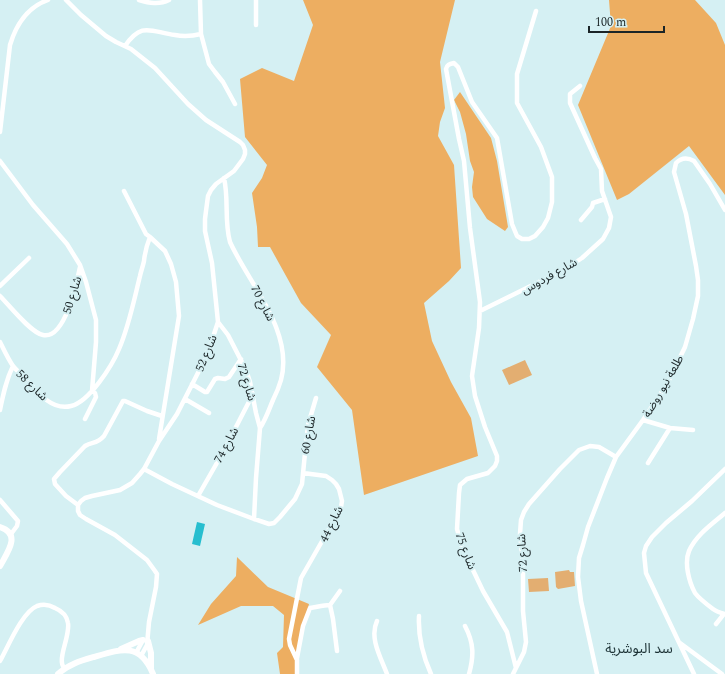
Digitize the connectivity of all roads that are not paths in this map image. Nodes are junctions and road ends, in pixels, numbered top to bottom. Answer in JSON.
{"nodes":[{"id":1,"x":48,"y":0,"type":"edge"},
{"id":2,"x":66,"y":0,"type":"edge"},
{"id":3,"x":139,"y":0,"type":"edge"},
{"id":4,"x":169,"y":0,"type":"edge"},
{"id":5,"x":200,"y":0,"type":"edge"},
{"id":6,"x":256,"y":0,"type":"edge"},
{"id":7,"x":147,"y":1,"type":"edge"},
{"id":8,"x":156,"y":2,"type":"edge"},
{"id":9,"x":536,"y":11,"type":"dead end"},
{"id":10,"x":256,"y":25,"type":"dead end"},
{"id":11,"x":201,"y":34,"type":"junction"},
{"id":12,"x":125,"y":46,"type":"junction"},
{"id":13,"x":580,"y":86,"type":"dead end"},
{"id":14,"x":235,"y":104,"type":"dead end"},
{"id":15,"x":0,"y":132,"type":"edge"},
{"id":16,"x":0,"y":161,"type":"edge"},
{"id":17,"x":224,"y":178,"type":"junction"},
{"id":18,"x":124,"y":191,"type":"dead end"},
{"id":19,"x":605,"y":200,"type":"junction"},
{"id":20,"x":725,"y":210,"type":"edge"},
{"id":21,"x":581,"y":220,"type":"dead end"},
{"id":22,"x":150,"y":237,"type":"junction"},
{"id":23,"x":29,"y":258,"type":"dead end"},
{"id":24,"x":80,"y":265,"type":"junction"},
{"id":25,"x":0,"y":286,"type":"edge"},
{"id":26,"x":0,"y":296,"type":"edge"},
{"id":27,"x":480,"y":302,"type":"junction"},
{"id":28,"x":490,"y":306,"type":"junction"},
{"id":29,"x":480,"y":312,"type":"junction"},
{"id":30,"x":218,"y":322,"type":"junction"},
{"id":31,"x":1,"y":346,"type":"edge"},
{"id":32,"x":241,"y":359,"type":"junction"},
{"id":33,"x":13,"y":366,"type":"junction"},
{"id":34,"x":192,"y":384,"type":"junction"},
{"id":35,"x":92,"y":391,"type":"junction"},
{"id":36,"x":253,"y":394,"type":"junction"},
{"id":37,"x":316,"y":398,"type":"dead end"},
{"id":38,"x":185,"y":399,"type":"junction"},
{"id":39,"x":0,"y":410,"type":"edge"},
{"id":40,"x":209,"y":413,"type":"dead end"},
{"id":41,"x":162,"y":416,"type":"junction"},
{"id":42,"x":85,"y":419,"type":"dead end"},
{"id":43,"x":643,"y":420,"type":"junction"},
{"id":44,"x":260,"y":428,"type":"junction"},
{"id":45,"x":670,"y":428,"type":"junction"},
{"id":46,"x":693,"y":430,"type":"dead end"},
{"id":47,"x":159,"y":441,"type":"junction"},
{"id":48,"x":616,"y":456,"type":"junction"},
{"id":49,"x":648,"y":463,"type":"dead end"},
{"id":50,"x":144,"y":469,"type":"junction"},
{"id":51,"x":725,"y":469,"type":"edge"},
{"id":52,"x":303,"y":473,"type":"junction"},
{"id":53,"x":198,"y":496,"type":"junction"},
{"id":54,"x":0,"y":500,"type":"edge"},
{"id":55,"x":78,"y":505,"type":"junction"},
{"id":56,"x":725,"y":513,"type":"edge"},
{"id":57,"x":254,"y":519,"type":"junction"},
{"id":58,"x":0,"y":527,"type":"edge"},
{"id":59,"x":11,"y":534,"type":"junction"},
{"id":60,"x":0,"y":566,"type":"edge"},
{"id":61,"x":340,"y":592,"type":"dead end"},
{"id":62,"x":330,"y":605,"type":"junction"},
{"id":63,"x":725,"y":614,"type":"edge"},
{"id":64,"x":420,"y":616,"type":"dead end"},
{"id":65,"x":377,"y":621,"type":"dead end"},
{"id":66,"x":716,"y":624,"type":"dead end"},
{"id":67,"x":465,"y":626,"type":"dead end"},
{"id":68,"x":146,"y":639,"type":"junction"},
{"id":69,"x":679,"y":642,"type":"junction"},
{"id":70,"x":119,"y":650,"type":"junction"},
{"id":71,"x":337,"y":651,"type":"dead end"},
{"id":72,"x":138,"y":654,"type":"junction"},
{"id":73,"x":297,"y":660,"type":"junction"},
{"id":74,"x":0,"y":661,"type":"edge"},
{"id":75,"x":64,"y":668,"type":"junction"},
{"id":76,"x":516,"y":668,"type":"junction"},
{"id":77,"x":152,"y":672,"type":"edge"},
{"id":78,"x":58,"y":674,"type":"edge"},
{"id":79,"x":297,"y":674,"type":"edge"},
{"id":80,"x":387,"y":674,"type":"edge"},
{"id":81,"x":431,"y":674,"type":"edge"},
{"id":82,"x":469,"y":674,"type":"edge"},
{"id":83,"x":513,"y":674,"type":"edge"},
{"id":84,"x":597,"y":674,"type":"edge"},
{"id":85,"x":694,"y":674,"type":"edge"},
{"id":86,"x":722,"y":674,"type":"edge"}],
"edges":[{"from":1,"to":15,"type":"street"},
{"from":2,"to":12,"type":"street"},
{"from":3,"to":7,"type":"street"},
{"from":4,"to":8,"type":"street"},
{"from":5,"to":11,"type":"street"},
{"from":6,"to":10,"type":"street"},
{"from":7,"to":8,"type":"street"},
{"from":9,"to":27,"type":"street"},
{"from":11,"to":12,"type":"street"},
{"from":11,"to":14,"type":"street"},
{"from":12,"to":17,"type":"street","name":"شارع 52"},
{"from":13,"to":19,"type":"street","name":"شارع فردوس"},
{"from":16,"to":24,"type":"street"},
{"from":17,"to":30,"type":"street","name":"شارع 52"},
{"from":17,"to":44,"type":"street","name":"شارع 70"},
{"from":18,"to":22,"type":"street"},
{"from":19,"to":21,"type":"street"},
{"from":19,"to":28,"type":"street","name":"شارع فردوس"},
{"from":20,"to":43,"type":"street","name":"طلعة نيو روضة"},
{"from":22,"to":35,"type":"street","name":"شارع 58"},
{"from":22,"to":41,"type":"street"},
{"from":23,"to":25,"type":"street"},
{"from":24,"to":26,"type":"street","name":"شارع 50"},
{"from":24,"to":35,"type":"street","name":"شارع 50"},
{"from":27,"to":28,"type":"street"},
{"from":27,"to":29,"type":"street"},
{"from":28,"to":29,"type":"street","name":"شارع فردوس"},
{"from":29,"to":76,"type":"street","name":"شارع 75"},
{"from":30,"to":32,"type":"street","name":"شارع 72"},
{"from":30,"to":34,"type":"street","name":"شارع 52"},
{"from":31,"to":33,"type":"street","name":"شارع 58"},
{"from":32,"to":34,"type":"street"},
{"from":32,"to":36,"type":"street","name":"شارع 72"},
{"from":33,"to":35,"type":"street","name":"شارع 58"},
{"from":33,"to":39,"type":"street"},
{"from":34,"to":38,"type":"street","name":"شارع 52"},
{"from":35,"to":42,"type":"street","name":"شارع 50"},
{"from":36,"to":44,"type":"street","name":"شارع 72"},
{"from":36,"to":53,"type":"street","name":"شارع 74"},
{"from":37,"to":52,"type":"street","name":"شارع 60"},
{"from":38,"to":40,"type":"street"},
{"from":38,"to":47,"type":"street","name":"شارع 52"},
{"from":41,"to":47,"type":"street"},
{"from":41,"to":55,"type":"street"},
{"from":43,"to":45,"type":"street"},
{"from":43,"to":48,"type":"street","name":"طلعة نيو روضة"},
{"from":44,"to":57,"type":"street","name":"شارع 72"},
{"from":45,"to":46,"type":"street"},
{"from":45,"to":49,"type":"street"},
{"from":47,"to":50,"type":"street","name":"شارع 52"},
{"from":48,"to":76,"type":"street","name":"شارع 72"},
{"from":48,"to":84,"type":"street","name":"طلعة نيو روضة"},
{"from":50,"to":53,"type":"street"},
{"from":50,"to":55,"type":"street","name":"شارع 52"},
{"from":51,"to":69,"type":"street"},
{"from":52,"to":57,"type":"street"},
{"from":52,"to":73,"type":"street","name":"شارع 44"},
{"from":53,"to":57,"type":"street"},
{"from":54,"to":59,"type":"street"},
{"from":55,"to":68,"type":"street"},
{"from":56,"to":63,"type":"street"},
{"from":58,"to":59,"type":"street"},
{"from":59,"to":60,"type":"street"},
{"from":61,"to":62,"type":"street"},
{"from":62,"to":71,"type":"street"},
{"from":62,"to":73,"type":"street"},
{"from":63,"to":66,"type":"street"},
{"from":64,"to":81,"type":"street"},
{"from":65,"to":80,"type":"street"},
{"from":67,"to":82,"type":"street"},
{"from":68,"to":70,"type":"street"},
{"from":68,"to":72,"type":"street"},
{"from":68,"to":77,"type":"street"},
{"from":69,"to":85,"type":"street"},
{"from":69,"to":86,"type":"street"},
{"from":70,"to":72,"type":"street"},
{"from":70,"to":75,"type":"street"},
{"from":72,"to":77,"type":"street"},
{"from":73,"to":79,"type":"street","name":"شارع 44"},
{"from":74,"to":75,"type":"street"},
{"from":75,"to":78,"type":"street"},
{"from":76,"to":83,"type":"street"}]}
